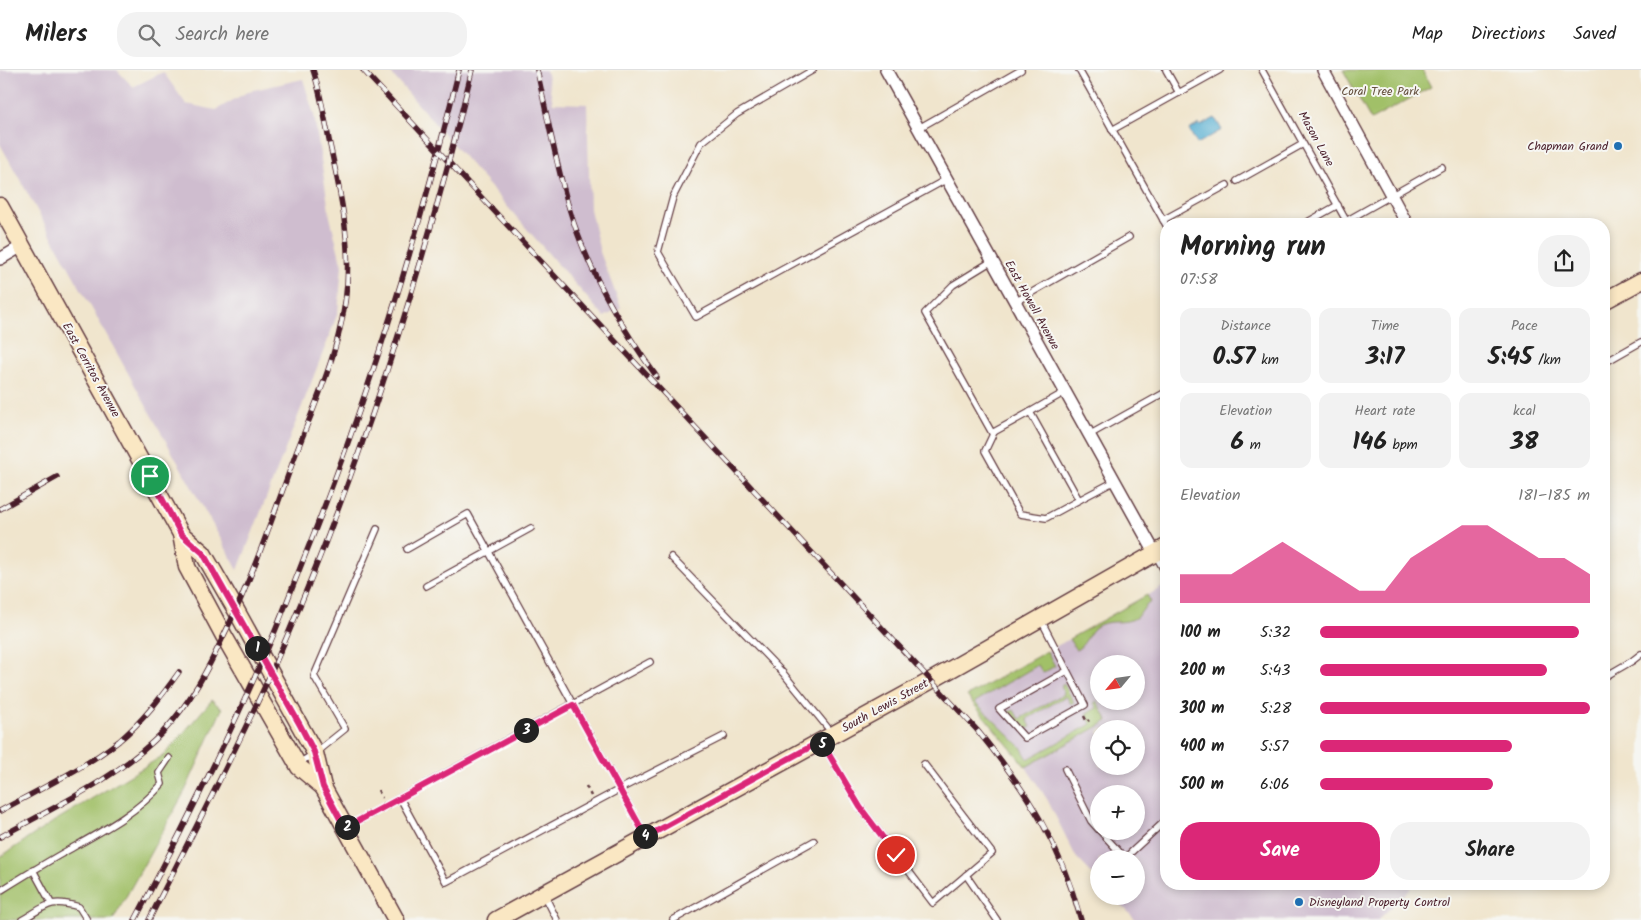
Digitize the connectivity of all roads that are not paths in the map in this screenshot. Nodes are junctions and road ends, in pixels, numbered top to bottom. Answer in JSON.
{"nodes":[{"id":1,"x":813,"y":70,"type":"edge"},
{"id":2,"x":886,"y":70,"type":"edge"},
{"id":3,"x":1021,"y":70,"type":"edge"},
{"id":4,"x":1079,"y":70,"type":"edge"},
{"id":5,"x":1166,"y":70,"type":"edge"},
{"id":6,"x":1220,"y":70,"type":"edge"},
{"id":7,"x":1262,"y":70,"type":"edge"},
{"id":8,"x":1323,"y":70,"type":"edge"},
{"id":9,"x":1179,"y":93,"type":"junction"},
{"id":10,"x":918,"y":128,"type":"junction"},
{"id":11,"x":1112,"y":130,"type":"junction"},
{"id":12,"x":1304,"y":144,"type":"junction"},
{"id":13,"x":1442,"y":167,"type":"dead end"},
{"id":14,"x":947,"y":179,"type":"junction"},
{"id":15,"x":1237,"y":181,"type":"dead end"},
{"id":16,"x":1227,"y":185,"type":"dead end"},
{"id":17,"x":1392,"y":196,"type":"junction"},
{"id":18,"x":0,"y":206,"type":"edge"},
{"id":19,"x":1338,"y":206,"type":"junction"},
{"id":20,"x":1163,"y":218,"type":"edge"},
{"id":21,"x":1172,"y":218,"type":"edge"},
{"id":22,"x":1315,"y":218,"type":"edge"},
{"id":23,"x":1345,"y":218,"type":"edge"},
{"id":24,"x":1354,"y":218,"type":"edge"},
{"id":25,"x":1404,"y":218,"type":"edge"},
{"id":26,"x":1129,"y":237,"type":"dead end"},
{"id":27,"x":22,"y":246,"type":"junction"},
{"id":28,"x":0,"y":259,"type":"edge"},
{"id":29,"x":992,"y":261,"type":"junction"},
{"id":30,"x":1641,"y":280,"type":"edge"},
{"id":31,"x":1610,"y":298,"type":"edge"},
{"id":32,"x":1015,"y":302,"type":"junction"},
{"id":33,"x":1641,"y":342,"type":"edge"},
{"id":34,"x":1610,"y":359,"type":"edge"},
{"id":35,"x":1065,"y":392,"type":"junction"},
{"id":36,"x":1160,"y":395,"type":"edge"},
{"id":37,"x":1030,"y":412,"type":"junction"},
{"id":38,"x":994,"y":432,"type":"junction"},
{"id":39,"x":1089,"y":435,"type":"junction"},
{"id":40,"x":1114,"y":481,"type":"junction"},
{"id":41,"x":1078,"y":500,"type":"junction"},
{"id":42,"x":531,"y":528,"type":"dead end"},
{"id":43,"x":377,"y":529,"type":"dead end"},
{"id":44,"x":181,"y":534,"type":"junction"},
{"id":45,"x":407,"y":549,"type":"dead end"},
{"id":46,"x":1160,"y":550,"type":"edge"},
{"id":47,"x":488,"y":551,"type":"junction"},
{"id":48,"x":671,"y":557,"type":"dead end"},
{"id":49,"x":426,"y":586,"type":"dead end"},
{"id":50,"x":1040,"y":618,"type":"junction"},
{"id":51,"x":1641,"y":654,"type":"edge"},
{"id":52,"x":650,"y":662,"type":"dead end"},
{"id":53,"x":1068,"y":671,"type":"junction"},
{"id":54,"x":1610,"y":674,"type":"edge"},
{"id":55,"x":573,"y":705,"type":"junction"},
{"id":56,"x":724,"y":736,"type":"dead end"},
{"id":57,"x":827,"y":738,"type":"junction"},
{"id":58,"x":314,"y":752,"type":"junction"},
{"id":59,"x":169,"y":758,"type":"dead end"},
{"id":60,"x":297,"y":764,"type":"junction"},
{"id":61,"x":924,"y":764,"type":"dead end"},
{"id":62,"x":1065,"y":769,"type":"dead end"},
{"id":63,"x":323,"y":787,"type":"junction"},
{"id":64,"x":620,"y":789,"type":"junction"},
{"id":65,"x":400,"y":798,"type":"junction"},
{"id":66,"x":1090,"y":819,"type":"edge"},
{"id":67,"x":1160,"y":826,"type":"edge"},
{"id":68,"x":345,"y":828,"type":"junction"},
{"id":69,"x":646,"y":837,"type":"junction"},
{"id":70,"x":1145,"y":839,"type":"edge"},
{"id":71,"x":1109,"y":840,"type":"edge"},
{"id":72,"x":1144,"y":840,"type":"edge"},
{"id":73,"x":814,"y":841,"type":"dead end"},
{"id":74,"x":33,"y":870,"type":"junction"},
{"id":75,"x":966,"y":875,"type":"junction"},
{"id":76,"x":0,"y":891,"type":"edge"},
{"id":77,"x":544,"y":894,"type":"junction"},
{"id":78,"x":51,"y":903,"type":"junction"},
{"id":79,"x":22,"y":920,"type":"edge"},
{"id":80,"x":86,"y":920,"type":"edge"},
{"id":81,"x":396,"y":920,"type":"edge"},
{"id":82,"x":496,"y":920,"type":"edge"},
{"id":83,"x":557,"y":920,"type":"edge"},
{"id":84,"x":673,"y":920,"type":"edge"},
{"id":85,"x":997,"y":920,"type":"edge"}],
"edges":[{"from":1,"to":14,"type":"lane"},
{"from":2,"to":10,"type":"street","name":"East Howell Avenue"},
{"from":3,"to":10,"type":"lane"},
{"from":4,"to":11,"type":"lane"},
{"from":5,"to":9,"type":"lane"},
{"from":6,"to":9,"type":"lane"},
{"from":7,"to":12,"type":"lane","name":"Mason Lane"},
{"from":8,"to":17,"type":"street"},
{"from":9,"to":11,"type":"lane"},
{"from":10,"to":14,"type":"street","name":"East Howell Avenue"},
{"from":11,"to":20,"type":"lane"},
{"from":12,"to":15,"type":"lane"},
{"from":12,"to":19,"type":"lane","name":"Mason Lane"},
{"from":13,"to":17,"type":"lane","name":"Mason Lane"},
{"from":14,"to":29,"type":"street","name":"East Howell Avenue"},
{"from":16,"to":21,"type":"lane"},
{"from":17,"to":24,"type":"lane","name":"Mason Lane"},
{"from":17,"to":25,"type":"street"},
{"from":18,"to":27,"type":"main road","name":"East Cerritos Avenue"},
{"from":19,"to":22,"type":"lane"},
{"from":19,"to":23,"type":"lane","name":"Mason Lane"},
{"from":26,"to":32,"type":"lane"},
{"from":27,"to":28,"type":"street"},
{"from":27,"to":44,"type":"main road","name":"East Cerritos Avenue"},
{"from":29,"to":32,"type":"street","name":"East Howell Avenue"},
{"from":29,"to":38,"type":"lane"},
{"from":30,"to":31,"type":"main road"},
{"from":32,"to":35,"type":"street","name":"East Howell Avenue"},
{"from":33,"to":34,"type":"lane"},
{"from":35,"to":37,"type":"lane"},
{"from":35,"to":39,"type":"street","name":"East Howell Avenue"},
{"from":36,"to":39,"type":"lane"},
{"from":37,"to":38,"type":"lane"},
{"from":37,"to":41,"type":"lane"},
{"from":38,"to":41,"type":"lane"},
{"from":39,"to":40,"type":"street","name":"East Howell Avenue"},
{"from":40,"to":41,"type":"lane"},
{"from":40,"to":46,"type":"street","name":"East Howell Avenue"},
{"from":42,"to":47,"type":"lane"},
{"from":43,"to":58,"type":"lane"},
{"from":44,"to":58,"type":"main road","name":"East Cerritos Avenue"},
{"from":44,"to":60,"type":"main road","name":"East Cerritos Avenue"},
{"from":45,"to":47,"type":"lane"},
{"from":46,"to":50,"type":"main road","name":"South Lewis Street"},
{"from":47,"to":49,"type":"lane"},
{"from":47,"to":55,"type":"lane"},
{"from":48,"to":57,"type":"lane"},
{"from":50,"to":53,"type":"lane"},
{"from":50,"to":57,"type":"main road","name":"South Lewis Street"},
{"from":51,"to":54,"type":"lane"},
{"from":52,"to":55,"type":"lane"},
{"from":53,"to":53,"type":"lane"},
{"from":55,"to":64,"type":"lane"},
{"from":55,"to":65,"type":"lane"},
{"from":56,"to":64,"type":"lane"},
{"from":57,"to":69,"type":"main road","name":"South Lewis Street"},
{"from":57,"to":75,"type":"lane"},
{"from":58,"to":60,"type":"lane"},
{"from":58,"to":63,"type":"main road","name":"East Cerritos Avenue"},
{"from":59,"to":74,"type":"lane"},
{"from":60,"to":63,"type":"main road","name":"East Cerritos Avenue"},
{"from":61,"to":75,"type":"lane"},
{"from":62,"to":66,"type":"lane"},
{"from":63,"to":68,"type":"main road","name":"East Cerritos Avenue"},
{"from":64,"to":65,"type":"lane"},
{"from":64,"to":69,"type":"lane"},
{"from":65,"to":68,"type":"lane"},
{"from":67,"to":70,"type":"lane"},
{"from":68,"to":81,"type":"main road","name":"East Cerritos Avenue"},
{"from":69,"to":77,"type":"main road","name":"South Lewis Street"},
{"from":71,"to":72,"type":"lane"},
{"from":73,"to":84,"type":"lane"},
{"from":74,"to":76,"type":"lane"},
{"from":74,"to":78,"type":"lane"},
{"from":75,"to":85,"type":"lane"},
{"from":77,"to":82,"type":"main road","name":"South Lewis Street"},
{"from":77,"to":83,"type":"lane"},
{"from":78,"to":79,"type":"lane"},
{"from":78,"to":80,"type":"lane"}]}
